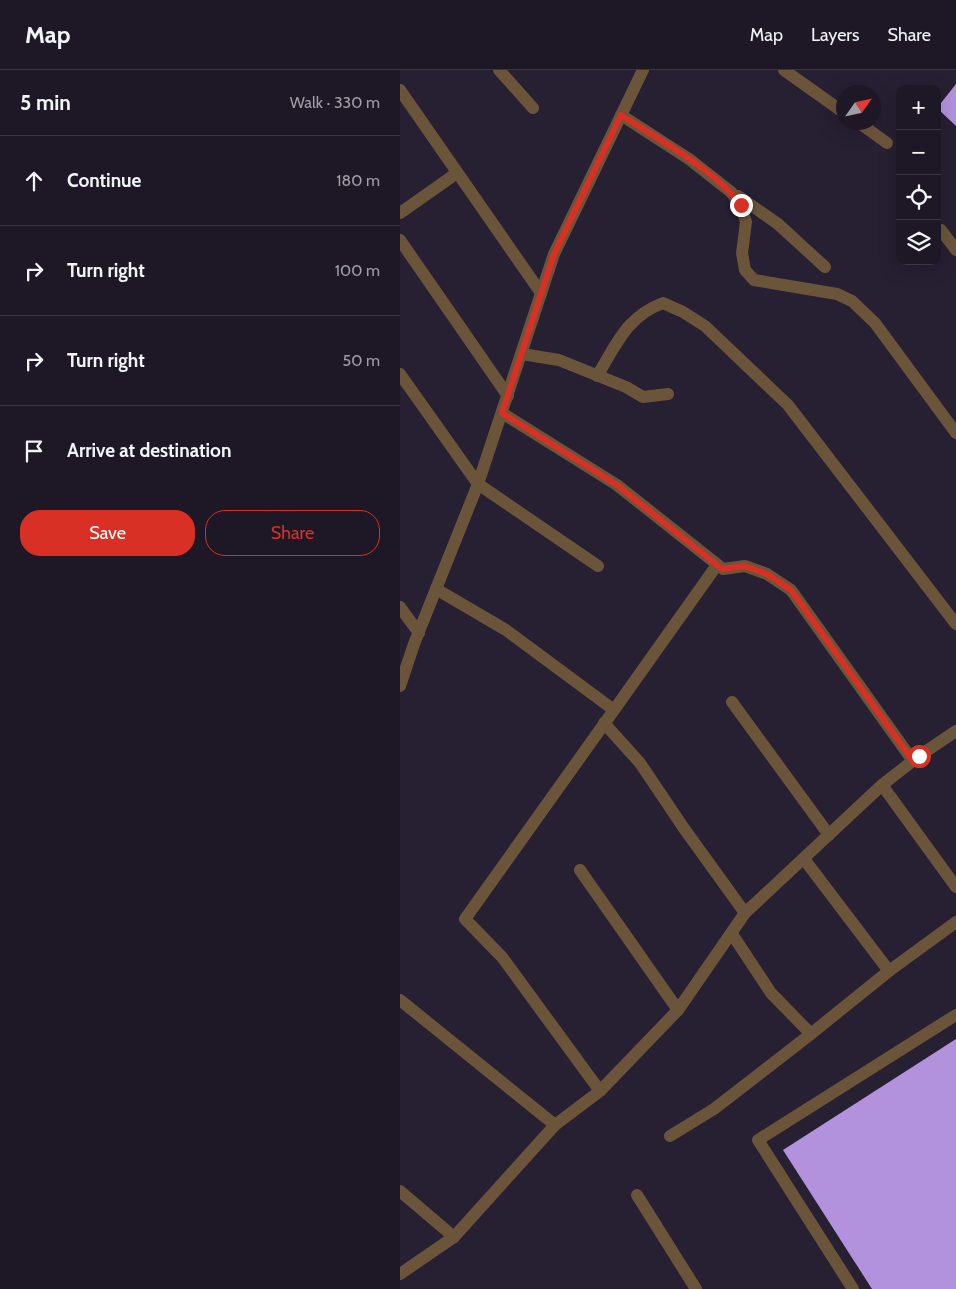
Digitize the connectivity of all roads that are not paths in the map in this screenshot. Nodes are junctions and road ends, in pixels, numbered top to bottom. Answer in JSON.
{"nodes":[{"id":1,"x":499,"y":70,"type":"edge"},
{"id":2,"x":643,"y":70,"type":"edge"},
{"id":3,"x":784,"y":70,"type":"edge"},
{"id":4,"x":400,"y":90,"type":"edge"},
{"id":5,"x":836,"y":106,"type":"edge"},
{"id":6,"x":533,"y":108,"type":"dead end"},
{"id":7,"x":621,"y":115,"type":"junction"},
{"id":8,"x":869,"y":130,"type":"edge"},
{"id":9,"x":887,"y":143,"type":"dead end"},
{"id":10,"x":458,"y":173,"type":"junction"},
{"id":11,"x":732,"y":192,"type":"junction"},
{"id":12,"x":400,"y":213,"type":"edge"},
{"id":13,"x":941,"y":230,"type":"dead end"},
{"id":14,"x":400,"y":240,"type":"edge"},
{"id":15,"x":956,"y":250,"type":"edge"},
{"id":16,"x":825,"y":267,"type":"dead end"},
{"id":17,"x":541,"y":293,"type":"junction"},
{"id":18,"x":522,"y":354,"type":"junction"},
{"id":19,"x":400,"y":374,"type":"edge"},
{"id":20,"x":597,"y":376,"type":"junction"},
{"id":21,"x":668,"y":394,"type":"dead end"},
{"id":22,"x":508,"y":396,"type":"junction"},
{"id":23,"x":502,"y":413,"type":"junction"},
{"id":24,"x":956,"y":434,"type":"edge"},
{"id":25,"x":478,"y":484,"type":"junction"},
{"id":26,"x":717,"y":565,"type":"junction"},
{"id":27,"x":598,"y":566,"type":"dead end"},
{"id":28,"x":436,"y":589,"type":"junction"},
{"id":29,"x":400,"y":607,"type":"edge"},
{"id":30,"x":956,"y":624,"type":"edge"},
{"id":31,"x":419,"y":633,"type":"junction"},
{"id":32,"x":400,"y":686,"type":"edge"},
{"id":33,"x":732,"y":702,"type":"dead end"},
{"id":34,"x":614,"y":710,"type":"junction"},
{"id":35,"x":604,"y":724,"type":"junction"},
{"id":36,"x":956,"y":731,"type":"edge"},
{"id":37,"x":913,"y":761,"type":"junction"},
{"id":38,"x":882,"y":785,"type":"junction"},
{"id":39,"x":830,"y":835,"type":"junction"},
{"id":40,"x":804,"y":859,"type":"junction"},
{"id":41,"x":580,"y":870,"type":"dead end"},
{"id":42,"x":956,"y":887,"type":"edge"},
{"id":43,"x":746,"y":913,"type":"junction"},
{"id":44,"x":956,"y":922,"type":"edge"},
{"id":45,"x":732,"y":934,"type":"junction"},
{"id":46,"x":889,"y":971,"type":"junction"},
{"id":47,"x":400,"y":1000,"type":"edge"},
{"id":48,"x":678,"y":1010,"type":"junction"},
{"id":49,"x":956,"y":1015,"type":"edge"},
{"id":50,"x":811,"y":1034,"type":"junction"},
{"id":51,"x":600,"y":1091,"type":"junction"},
{"id":52,"x":555,"y":1125,"type":"junction"},
{"id":53,"x":670,"y":1136,"type":"dead end"},
{"id":54,"x":400,"y":1191,"type":"edge"},
{"id":55,"x":637,"y":1195,"type":"dead end"},
{"id":56,"x":454,"y":1237,"type":"junction"},
{"id":57,"x":400,"y":1274,"type":"edge"},
{"id":58,"x":696,"y":1289,"type":"edge"},
{"id":59,"x":853,"y":1289,"type":"edge"}],
"edges":[{"from":1,"to":6,"type":"street"},
{"from":2,"to":7,"type":"street"},
{"from":3,"to":5,"type":"street"},
{"from":4,"to":10,"type":"street"},
{"from":7,"to":11,"type":"street"},
{"from":7,"to":17,"type":"street"},
{"from":8,"to":9,"type":"street"},
{"from":10,"to":12,"type":"street"},
{"from":10,"to":17,"type":"street"},
{"from":11,"to":16,"type":"street"},
{"from":11,"to":24,"type":"street"},
{"from":13,"to":15,"type":"street"},
{"from":14,"to":22,"type":"street"},
{"from":17,"to":18,"type":"street"},
{"from":18,"to":20,"type":"street"},
{"from":18,"to":22,"type":"street"},
{"from":19,"to":25,"type":"street"},
{"from":20,"to":21,"type":"street"},
{"from":20,"to":30,"type":"street"},
{"from":22,"to":23,"type":"street"},
{"from":23,"to":25,"type":"street"},
{"from":23,"to":26,"type":"street"},
{"from":25,"to":27,"type":"street"},
{"from":25,"to":28,"type":"street"},
{"from":26,"to":34,"type":"street"},
{"from":26,"to":37,"type":"street"},
{"from":28,"to":31,"type":"street"},
{"from":28,"to":34,"type":"street"},
{"from":29,"to":31,"type":"street"},
{"from":31,"to":32,"type":"street"},
{"from":33,"to":39,"type":"street"},
{"from":34,"to":35,"type":"street"},
{"from":35,"to":43,"type":"street"},
{"from":35,"to":51,"type":"street"},
{"from":36,"to":37,"type":"street"},
{"from":37,"to":38,"type":"street"},
{"from":38,"to":39,"type":"street"},
{"from":38,"to":42,"type":"street"},
{"from":39,"to":40,"type":"street"},
{"from":40,"to":43,"type":"street"},
{"from":40,"to":46,"type":"street"},
{"from":41,"to":48,"type":"street"},
{"from":43,"to":45,"type":"street"},
{"from":44,"to":46,"type":"street"},
{"from":45,"to":48,"type":"street"},
{"from":45,"to":50,"type":"street"},
{"from":46,"to":50,"type":"street"},
{"from":47,"to":52,"type":"street"},
{"from":48,"to":51,"type":"street"},
{"from":49,"to":59,"type":"street"},
{"from":50,"to":53,"type":"street"},
{"from":51,"to":52,"type":"street"},
{"from":52,"to":56,"type":"street"},
{"from":54,"to":56,"type":"street"},
{"from":55,"to":58,"type":"street"},
{"from":56,"to":57,"type":"street"}]}
